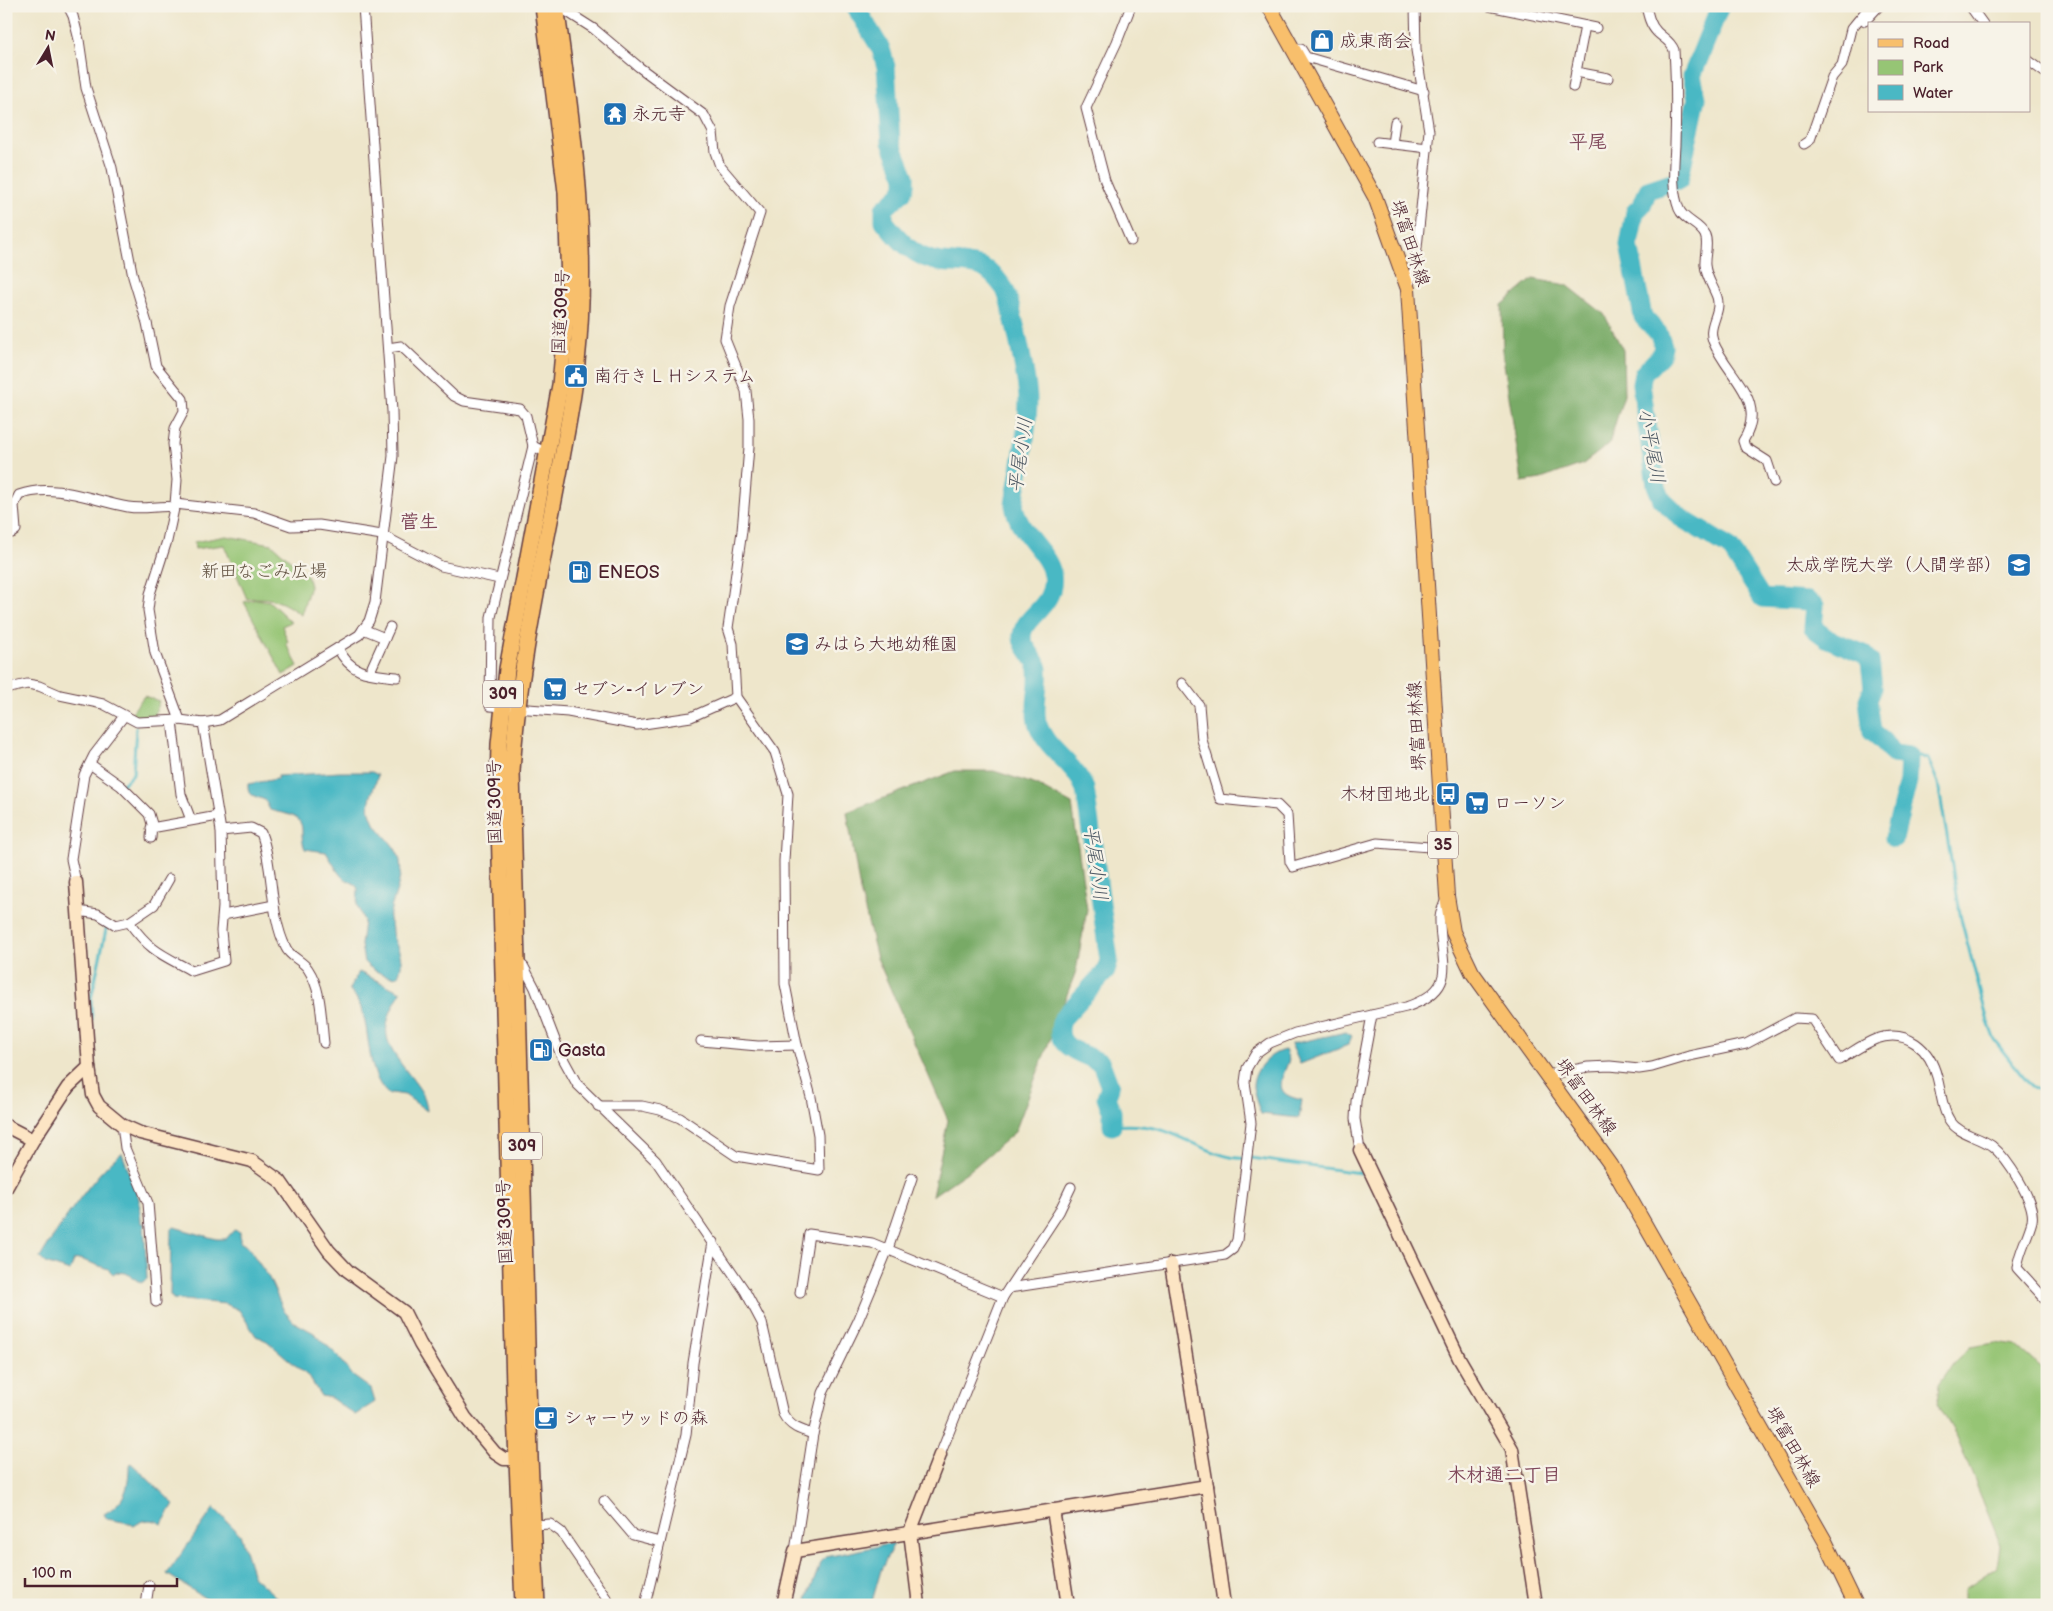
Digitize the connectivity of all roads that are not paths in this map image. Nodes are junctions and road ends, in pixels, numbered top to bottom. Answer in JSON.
{"nodes":[{"id":1,"x":68,"y":6,"type":"edge"},
{"id":2,"x":362,"y":6,"type":"edge"},
{"id":3,"x":543,"y":6,"type":"edge"},
{"id":4,"x":557,"y":6,"type":"edge"},
{"id":5,"x":1131,"y":6,"type":"edge"},
{"id":6,"x":1269,"y":6,"type":"edge"},
{"id":7,"x":1415,"y":6,"type":"edge"},
{"id":8,"x":1489,"y":6,"type":"edge"},
{"id":9,"x":1646,"y":6,"type":"edge"},
{"id":10,"x":1870,"y":6,"type":"edge"},
{"id":11,"x":1879,"y":6,"type":"edge"},
{"id":12,"x":1965,"y":6,"type":"edge"},
{"id":13,"x":1970,"y":6,"type":"edge"},
{"id":14,"x":1976,"y":22,"type":"edge"},
{"id":15,"x":1981,"y":22,"type":"edge"},
{"id":16,"x":1586,"y":26,"type":"junction"},
{"id":17,"x":1596,"y":28,"type":"dead end"},
{"id":18,"x":1850,"y":30,"type":"junction"},
{"id":19,"x":1294,"y":49,"type":"junction"},
{"id":20,"x":2030,"y":62,"type":"edge"},
{"id":21,"x":1576,"y":72,"type":"junction"},
{"id":22,"x":2047,"y":74,"type":"edge"},
{"id":23,"x":1608,"y":78,"type":"dead end"},
{"id":24,"x":1573,"y":87,"type":"dead end"},
{"id":25,"x":1424,"y":90,"type":"junction"},
{"id":26,"x":1395,"y":122,"type":"dead end"},
{"id":27,"x":1377,"y":142,"type":"dead end"},
{"id":28,"x":1392,"y":144,"type":"junction"},
{"id":29,"x":1804,"y":144,"type":"dead end"},
{"id":30,"x":1428,"y":148,"type":"junction"},
{"id":31,"x":1131,"y":242,"type":"dead end"},
{"id":32,"x":1408,"y":289,"type":"junction"},
{"id":33,"x":388,"y":348,"type":"junction"},
{"id":34,"x":533,"y":446,"type":"junction"},
{"id":35,"x":548,"y":454,"type":"junction"},
{"id":36,"x":1774,"y":482,"type":"dead end"},
{"id":37,"x":175,"y":505,"type":"junction"},
{"id":38,"x":6,"y":532,"type":"edge"},
{"id":39,"x":382,"y":535,"type":"junction"},
{"id":40,"x":500,"y":579,"type":"junction"},
{"id":41,"x":390,"y":627,"type":"dead end"},
{"id":42,"x":363,"y":629,"type":"junction"},
{"id":43,"x":385,"y":638,"type":"junction"},
{"id":44,"x":338,"y":648,"type":"junction"},
{"id":45,"x":372,"y":667,"type":"dead end"},
{"id":46,"x":397,"y":677,"type":"dead end"},
{"id":47,"x":1182,"y":683,"type":"dead end"},
{"id":48,"x":6,"y":689,"type":"edge"},
{"id":49,"x":736,"y":697,"type":"junction"},
{"id":50,"x":509,"y":709,"type":"junction"},
{"id":51,"x":124,"y":716,"type":"junction"},
{"id":52,"x":176,"y":720,"type":"junction"},
{"id":53,"x":203,"y":723,"type":"junction"},
{"id":54,"x":90,"y":764,"type":"junction"},
{"id":55,"x":218,"y":816,"type":"junction"},
{"id":56,"x":191,"y":820,"type":"junction"},
{"id":57,"x":151,"y":828,"type":"junction"},
{"id":58,"x":221,"y":831,"type":"junction"},
{"id":59,"x":150,"y":838,"type":"dead end"},
{"id":60,"x":1444,"y":848,"type":"junction"},
{"id":61,"x":169,"y":879,"type":"dead end"},
{"id":62,"x":76,"y":882,"type":"joint"},
{"id":63,"x":1447,"y":896,"type":"junction"},
{"id":64,"x":274,"y":905,"type":"junction"},
{"id":65,"x":78,"y":911,"type":"junction"},
{"id":66,"x":222,"y":916,"type":"junction"},
{"id":67,"x":129,"y":922,"type":"junction"},
{"id":68,"x":517,"y":961,"type":"junction"},
{"id":69,"x":1372,"y":1015,"type":"junction"},
{"id":70,"x":701,"y":1040,"type":"dead end"},
{"id":71,"x":324,"y":1043,"type":"dead end"},
{"id":72,"x":797,"y":1045,"type":"junction"},
{"id":73,"x":89,"y":1067,"type":"junction"},
{"id":74,"x":1547,"y":1075,"type":"junction"},
{"id":75,"x":598,"y":1106,"type":"junction"},
{"id":76,"x":122,"y":1125,"type":"junction"},
{"id":77,"x":6,"y":1126,"type":"edge"},
{"id":78,"x":33,"y":1140,"type":"junction"},
{"id":79,"x":1360,"y":1150,"type":"joint"},
{"id":80,"x":912,"y":1178,"type":"dead end"},
{"id":81,"x":1071,"y":1187,"type":"dead end"},
{"id":82,"x":6,"y":1188,"type":"edge"},
{"id":83,"x":713,"y":1242,"type":"junction"},
{"id":84,"x":888,"y":1249,"type":"junction"},
{"id":85,"x":1172,"y":1264,"type":"junction"},
{"id":86,"x":1009,"y":1288,"type":"junction"},
{"id":87,"x":800,"y":1294,"type":"dead end"},
{"id":88,"x":1003,"y":1297,"type":"junction"},
{"id":89,"x":2047,"y":1301,"type":"edge"},
{"id":90,"x":156,"y":1302,"type":"dead end"},
{"id":91,"x":813,"y":1434,"type":"junction"},
{"id":92,"x":940,"y":1455,"type":"joint"},
{"id":93,"x":524,"y":1459,"type":"junction"},
{"id":94,"x":1207,"y":1486,"type":"junction"},
{"id":95,"x":604,"y":1501,"type":"dead end"},
{"id":96,"x":1053,"y":1510,"type":"junction"},
{"id":97,"x":533,"y":1525,"type":"junction"},
{"id":98,"x":910,"y":1532,"type":"junction"},
{"id":99,"x":660,"y":1542,"type":"junction"},
{"id":100,"x":794,"y":1551,"type":"junction"},
{"id":101,"x":149,"y":1584,"type":"dead end"},
{"id":102,"x":146,"y":1605,"type":"edge"},
{"id":103,"x":523,"y":1605,"type":"edge"},
{"id":104,"x":537,"y":1605,"type":"edge"},
{"id":105,"x":611,"y":1605,"type":"edge"},
{"id":106,"x":644,"y":1605,"type":"edge"},
{"id":107,"x":783,"y":1605,"type":"edge"},
{"id":108,"x":919,"y":1605,"type":"edge"},
{"id":109,"x":1068,"y":1605,"type":"edge"},
{"id":110,"x":1224,"y":1605,"type":"edge"},
{"id":111,"x":1536,"y":1605,"type":"edge"},
{"id":112,"x":1856,"y":1605,"type":"edge"}],
"edges":[{"from":1,"to":37,"type":"street"},
{"from":2,"to":33,"type":"street"},
{"from":3,"to":35,"type":"highway","name":"国道309号","number":"309"},
{"from":4,"to":49,"type":"street"},
{"from":4,"to":50,"type":"highway","name":"国道309号","number":"309"},
{"from":5,"to":31,"type":"street"},
{"from":6,"to":19,"type":"main road","name":"堺富田林線","number":"35"},
{"from":7,"to":25,"type":"street"},
{"from":8,"to":16,"type":"street"},
{"from":9,"to":36,"type":"street"},
{"from":10,"to":18,"type":"street"},
{"from":11,"to":18,"type":"street"},
{"from":12,"to":14,"type":"street"},
{"from":13,"to":15,"type":"street"},
{"from":16,"to":17,"type":"street"},
{"from":16,"to":21,"type":"street"},
{"from":18,"to":29,"type":"street"},
{"from":19,"to":25,"type":"street"},
{"from":19,"to":32,"type":"main road","name":"堺富田林線","number":"35"},
{"from":20,"to":22,"type":"street"},
{"from":21,"to":23,"type":"street"},
{"from":21,"to":24,"type":"street"},
{"from":25,"to":30,"type":"street"},
{"from":26,"to":28,"type":"street"},
{"from":27,"to":28,"type":"street"},
{"from":28,"to":30,"type":"street"},
{"from":30,"to":32,"type":"street"},
{"from":32,"to":60,"type":"main road","name":"堺富田林線","number":"35"},
{"from":33,"to":34,"type":"street"},
{"from":33,"to":39,"type":"street"},
{"from":34,"to":35,"type":"street"},
{"from":34,"to":40,"type":"street"},
{"from":35,"to":50,"type":"highway","name":"国道309号","number":"309"},
{"from":37,"to":38,"type":"street"},
{"from":37,"to":39,"type":"street"},
{"from":37,"to":52,"type":"street"},
{"from":39,"to":40,"type":"street"},
{"from":39,"to":42,"type":"street"},
{"from":40,"to":50,"type":"street"},
{"from":41,"to":43,"type":"street"},
{"from":42,"to":43,"type":"street"},
{"from":42,"to":44,"type":"street"},
{"from":43,"to":45,"type":"street"},
{"from":44,"to":46,"type":"street"},
{"from":44,"to":53,"type":"street"},
{"from":47,"to":60,"type":"street"},
{"from":48,"to":51,"type":"street"},
{"from":49,"to":50,"type":"street"},
{"from":49,"to":72,"type":"street"},
{"from":50,"to":68,"type":"highway","name":"国道309号","number":"309"},
{"from":50,"to":93,"type":"highway","name":"国道309号","number":"309"},
{"from":51,"to":52,"type":"street"},
{"from":51,"to":54,"type":"street"},
{"from":52,"to":53,"type":"street"},
{"from":52,"to":56,"type":"street"},
{"from":53,"to":55,"type":"street"},
{"from":54,"to":57,"type":"street"},
{"from":54,"to":62,"type":"street"},
{"from":55,"to":56,"type":"street"},
{"from":55,"to":58,"type":"street"},
{"from":56,"to":57,"type":"street"},
{"from":57,"to":59,"type":"street"},
{"from":58,"to":64,"type":"street"},
{"from":58,"to":66,"type":"street"},
{"from":60,"to":63,"type":"main road","name":"堺富田林線","number":"35"},
{"from":61,"to":67,"type":"street"},
{"from":62,"to":65,"type":"street"},
{"from":63,"to":69,"type":"street"},
{"from":63,"to":74,"type":"main road","name":"堺富田林線","number":"35"},
{"from":64,"to":66,"type":"street"},
{"from":64,"to":71,"type":"street"},
{"from":65,"to":67,"type":"street"},
{"from":65,"to":73,"type":"street"},
{"from":66,"to":67,"type":"street"},
{"from":68,"to":75,"type":"street"},
{"from":68,"to":93,"type":"highway","name":"国道309号","number":"309"},
{"from":69,"to":79,"type":"street"},
{"from":69,"to":85,"type":"street"},
{"from":70,"to":72,"type":"street"},
{"from":72,"to":75,"type":"street"},
{"from":73,"to":76,"type":"street"},
{"from":73,"to":78,"type":"street"},
{"from":74,"to":89,"type":"street"},
{"from":74,"to":112,"type":"main road","name":"堺富田林線","number":"35"},
{"from":75,"to":83,"type":"street"},
{"from":76,"to":90,"type":"street"},
{"from":76,"to":93,"type":"street"},
{"from":77,"to":78,"type":"street"},
{"from":78,"to":82,"type":"street"},
{"from":79,"to":111,"type":"street"},
{"from":80,"to":84,"type":"street"},
{"from":81,"to":86,"type":"street"},
{"from":83,"to":91,"type":"street"},
{"from":83,"to":99,"type":"street"},
{"from":84,"to":87,"type":"street"},
{"from":84,"to":88,"type":"street"},
{"from":84,"to":91,"type":"street"},
{"from":85,"to":86,"type":"street"},
{"from":85,"to":94,"type":"street"},
{"from":86,"to":88,"type":"street"},
{"from":88,"to":92,"type":"street"},
{"from":91,"to":100,"type":"street"},
{"from":92,"to":98,"type":"street"},
{"from":93,"to":97,"type":"highway","name":"国道309号","number":"309"},
{"from":93,"to":103,"type":"highway","name":"国道309号","number":"309"},
{"from":94,"to":96,"type":"street"},
{"from":94,"to":110,"type":"street"},
{"from":95,"to":99,"type":"street"},
{"from":96,"to":98,"type":"street"},
{"from":96,"to":109,"type":"street"},
{"from":97,"to":104,"type":"highway","name":"国道309号","number":"309"},
{"from":97,"to":105,"type":"street"},
{"from":98,"to":100,"type":"street"},
{"from":98,"to":108,"type":"street"},
{"from":99,"to":106,"type":"street"},
{"from":100,"to":107,"type":"street"},
{"from":101,"to":102,"type":"street"}]}
